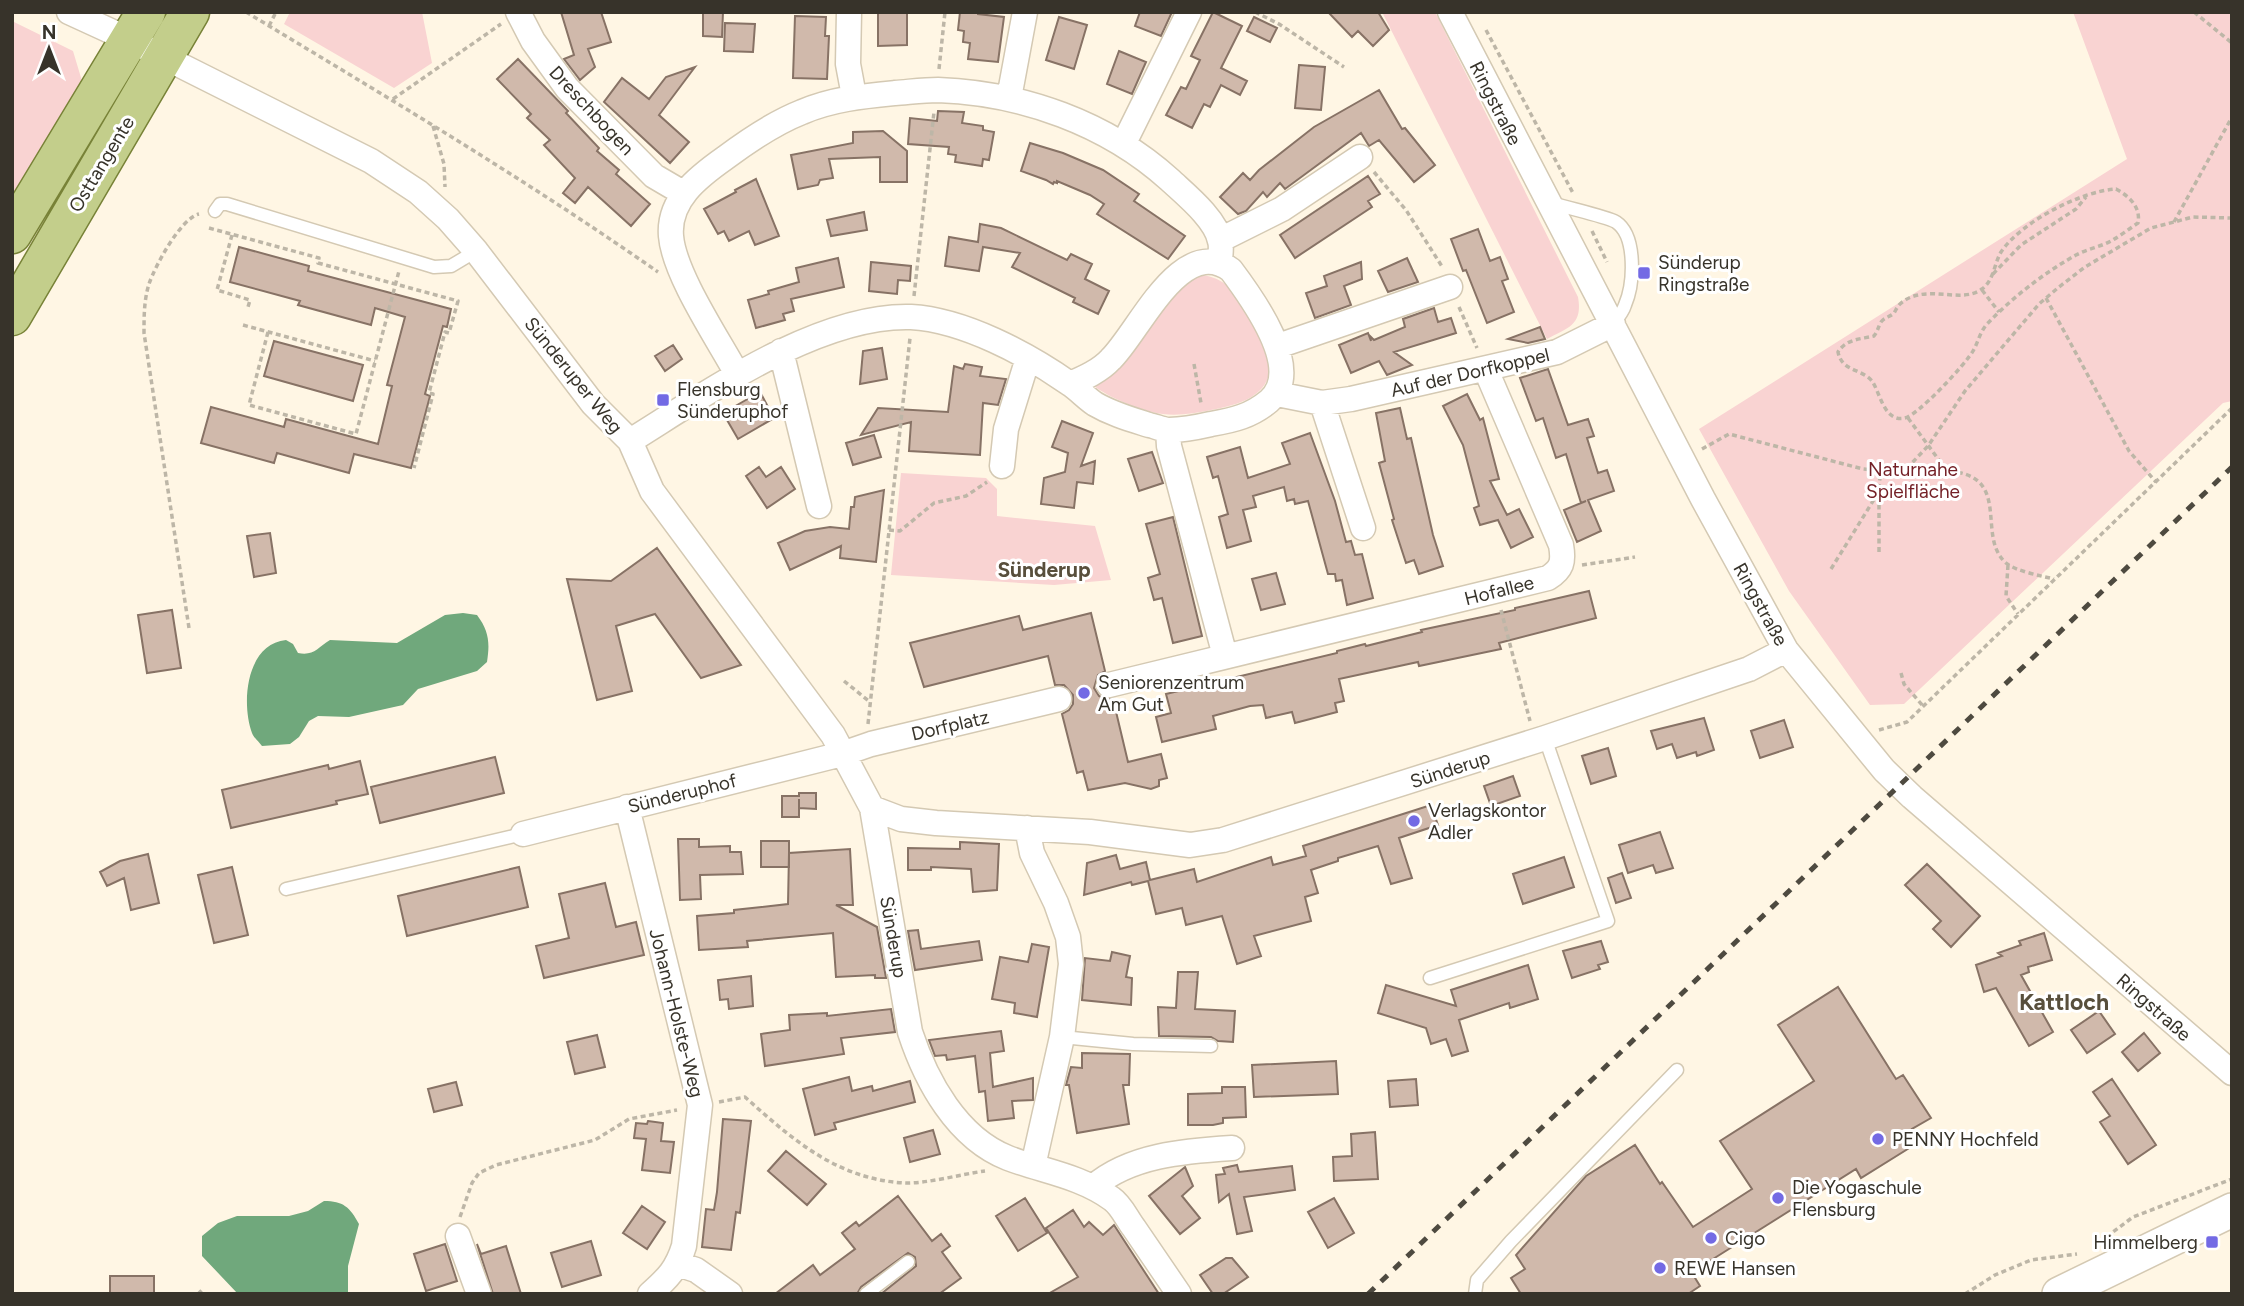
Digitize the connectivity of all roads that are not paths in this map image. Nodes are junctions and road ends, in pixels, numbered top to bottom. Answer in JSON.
{"nodes":[{"id":1,"x":69,"y":12,"type":"edge"},
{"id":2,"x":190,"y":12,"type":"edge"},
{"id":3,"x":518,"y":12,"type":"edge"},
{"id":4,"x":849,"y":12,"type":"edge"},
{"id":5,"x":1025,"y":12,"type":"edge"},
{"id":6,"x":1189,"y":12,"type":"edge"},
{"id":7,"x":1450,"y":12,"type":"edge"},
{"id":8,"x":138,"y":26,"type":"edge"},
{"id":9,"x":164,"y":58,"type":"junction"},
{"id":10,"x":854,"y":96,"type":"junction"},
{"id":11,"x":1009,"y":98,"type":"junction"},
{"id":12,"x":1124,"y":144,"type":"junction"},
{"id":13,"x":1360,"y":157,"type":"road end"},
{"id":14,"x":683,"y":193,"type":"junction"},
{"id":15,"x":1548,"y":202,"type":"junction"},
{"id":16,"x":215,"y":211,"type":"road end"},
{"id":17,"x":12,"y":234,"type":"edge"},
{"id":18,"x":476,"y":251,"type":"junction"},
{"id":19,"x":1220,"y":251,"type":"junction"},
{"id":20,"x":1450,"y":287,"type":"road end"},
{"id":21,"x":1620,"y":313,"type":"junction"},
{"id":22,"x":12,"y":316,"type":"edge"},
{"id":23,"x":1278,"y":346,"type":"junction"},
{"id":24,"x":781,"y":351,"type":"junction"},
{"id":25,"x":1028,"y":358,"type":"junction"},
{"id":26,"x":1486,"y":370,"type":"junction"},
{"id":27,"x":737,"y":374,"type":"junction"},
{"id":28,"x":1070,"y":384,"type":"junction"},
{"id":29,"x":1277,"y":394,"type":"junction"},
{"id":30,"x":1322,"y":403,"type":"junction"},
{"id":31,"x":1168,"y":430,"type":"junction"},
{"id":32,"x":630,"y":441,"type":"junction"},
{"id":33,"x":1002,"y":466,"type":"road end"},
{"id":34,"x":819,"y":506,"type":"dead end"},
{"id":35,"x":1363,"y":528,"type":"dead end"},
{"id":36,"x":1786,"y":650,"type":"junction"},
{"id":37,"x":1225,"y":656,"type":"junction"},
{"id":38,"x":1109,"y":685,"type":"dead end"},
{"id":39,"x":1059,"y":699,"type":"dead end"},
{"id":40,"x":1545,"y":738,"type":"junction"},
{"id":41,"x":842,"y":754,"type":"junction"},
{"id":42,"x":627,"y":807,"type":"junction"},
{"id":43,"x":872,"y":808,"type":"junction"},
{"id":44,"x":1027,"y":828,"type":"junction"},
{"id":45,"x":523,"y":834,"type":"joint"},
{"id":46,"x":286,"y":889,"type":"dead end"},
{"id":47,"x":1430,"y":978,"type":"dead end"},
{"id":48,"x":1062,"y":1037,"type":"junction"},
{"id":49,"x":1212,"y":1046,"type":"dead end"},
{"id":50,"x":1677,"y":1070,"type":"dead end"},
{"id":51,"x":2232,"y":1073,"type":"edge"},
{"id":52,"x":1232,"y":1148,"type":"dead end"},
{"id":53,"x":1033,"y":1166,"type":"junction"},
{"id":54,"x":1093,"y":1187,"type":"junction"},
{"id":55,"x":2232,"y":1210,"type":"edge"},
{"id":56,"x":458,"y":1236,"type":"road end"},
{"id":57,"x":908,"y":1262,"type":"dead end"},
{"id":58,"x":678,"y":1264,"type":"junction"},
{"id":59,"x":479,"y":1294,"type":"edge"},
{"id":60,"x":650,"y":1294,"type":"edge"},
{"id":61,"x":730,"y":1294,"type":"edge"},
{"id":62,"x":866,"y":1294,"type":"edge"},
{"id":63,"x":1179,"y":1294,"type":"edge"},
{"id":64,"x":1475,"y":1294,"type":"edge"},
{"id":65,"x":2059,"y":1294,"type":"edge"}],
"edges":[{"from":1,"to":8,"type":"street","name":"Sünderuper Weg"},
{"from":2,"to":9,"type":"main road","name":"Osttangente"},
{"from":3,"to":14,"type":"street","name":"Dreschbogen"},
{"from":4,"to":10,"type":"street"},
{"from":5,"to":11,"type":"street"},
{"from":6,"to":12,"type":"street"},
{"from":7,"to":15,"type":"street","name":"Ringstraße"},
{"from":8,"to":9,"type":"street","name":"Sünderuper Weg"},
{"from":8,"to":17,"type":"main road","name":"Osttangente"},
{"from":9,"to":18,"type":"street","name":"Sünderuper Weg"},
{"from":9,"to":22,"type":"main road","name":"Osttangente"},
{"from":10,"to":11,"type":"street"},
{"from":10,"to":14,"type":"street"},
{"from":11,"to":12,"type":"street"},
{"from":12,"to":19,"type":"street"},
{"from":13,"to":19,"type":"street"},
{"from":14,"to":27,"type":"street"},
{"from":15,"to":21,"type":"street","name":"Ringstraße"},
{"from":15,"to":21,"type":"lane"},
{"from":16,"to":18,"type":"lane"},
{"from":18,"to":32,"type":"street","name":"Sünderuper Weg"},
{"from":19,"to":23,"type":"street"},
{"from":19,"to":28,"type":"street"},
{"from":20,"to":23,"type":"street"},
{"from":21,"to":26,"type":"street","name":"Auf der Dorfkoppel"},
{"from":21,"to":36,"type":"street","name":"Ringstraße"},
{"from":23,"to":29,"type":"street"},
{"from":24,"to":25,"type":"street"},
{"from":24,"to":27,"type":"street"},
{"from":24,"to":34,"type":"street"},
{"from":25,"to":28,"type":"street"},
{"from":25,"to":33,"type":"street"},
{"from":26,"to":30,"type":"street","name":"Auf der Dorfkoppel"},
{"from":26,"to":37,"type":"street","name":"Hofallee"},
{"from":27,"to":32,"type":"street"},
{"from":28,"to":31,"type":"street"},
{"from":29,"to":30,"type":"street","name":"Auf der Dorfkoppel"},
{"from":29,"to":31,"type":"street"},
{"from":30,"to":35,"type":"street"},
{"from":31,"to":37,"type":"street"},
{"from":32,"to":41,"type":"street","name":"Sünderuper Weg"},
{"from":36,"to":40,"type":"street","name":"Sünderup"},
{"from":36,"to":51,"type":"street","name":"Ringstraße"},
{"from":37,"to":38,"type":"street","name":"Hofallee"},
{"from":39,"to":41,"type":"street","name":"Dorfplatz"},
{"from":40,"to":44,"type":"street","name":"Sünderup"},
{"from":40,"to":47,"type":"lane"},
{"from":41,"to":42,"type":"street","name":"Sünderuphof"},
{"from":41,"to":43,"type":"street","name":"Sünderuper Weg"},
{"from":42,"to":45,"type":"street","name":"Sünderuphof"},
{"from":42,"to":58,"type":"street","name":"Johann-Holste-Weg"},
{"from":43,"to":44,"type":"street","name":"Sünderup"},
{"from":43,"to":53,"type":"street","name":"Sünderup"},
{"from":44,"to":48,"type":"street"},
{"from":45,"to":46,"type":"lane"},
{"from":48,"to":49,"type":"lane"},
{"from":48,"to":53,"type":"street"},
{"from":50,"to":64,"type":"lane"},
{"from":52,"to":54,"type":"street"},
{"from":53,"to":54,"type":"street","name":"Sünderup"},
{"from":54,"to":63,"type":"street","name":"Sünderup"},
{"from":55,"to":65,"type":"main road"},
{"from":56,"to":59,"type":"street"},
{"from":57,"to":62,"type":"lane"},
{"from":58,"to":60,"type":"street","name":"Johann-Holste-Weg"},
{"from":58,"to":61,"type":"street"}]}
